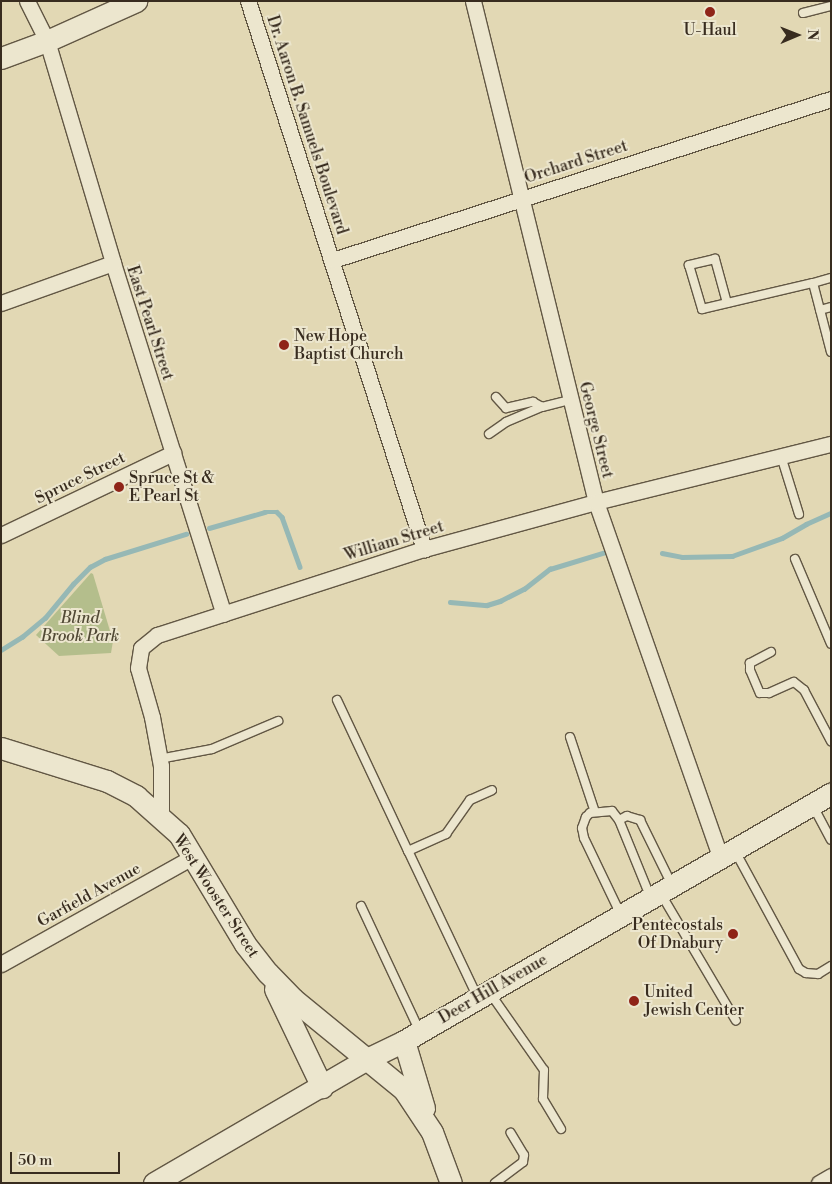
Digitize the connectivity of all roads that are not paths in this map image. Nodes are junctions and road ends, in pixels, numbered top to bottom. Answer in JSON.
{"nodes":[{"id":1,"x":27,"y":1,"type":"edge"},
{"id":2,"x":136,"y":1,"type":"edge"},
{"id":3,"x":248,"y":1,"type":"edge"},
{"id":4,"x":473,"y":1,"type":"edge"},
{"id":5,"x":831,"y":6,"type":"edge"},
{"id":6,"x":803,"y":13,"type":"dead end"},
{"id":7,"x":47,"y":41,"type":"junction"},
{"id":8,"x":1,"y":58,"type":"edge"},
{"id":9,"x":831,"y":99,"type":"edge"},
{"id":10,"x":520,"y":198,"type":"junction"},
{"id":11,"x":333,"y":260,"type":"junction"},
{"id":12,"x":113,"y":264,"type":"junction"},
{"id":13,"x":831,"y":278,"type":"edge"},
{"id":14,"x":813,"y":283,"type":"junction"},
{"id":15,"x":1,"y":302,"type":"edge"},
{"id":16,"x":727,"y":303,"type":"junction"},
{"id":17,"x":831,"y":307,"type":"edge"},
{"id":18,"x":820,"y":310,"type":"junction"},
{"id":19,"x":831,"y":352,"type":"edge"},
{"id":20,"x":496,"y":398,"type":"dead end"},
{"id":21,"x":570,"y":400,"type":"junction"},
{"id":22,"x":542,"y":407,"type":"junction"},
{"id":23,"x":489,"y":434,"type":"dead end"},
{"id":24,"x":831,"y":444,"type":"edge"},
{"id":25,"x":173,"y":453,"type":"junction"},
{"id":26,"x":781,"y":456,"type":"junction"},
{"id":27,"x":596,"y":502,"type":"junction"},
{"id":28,"x":799,"y":514,"type":"dead end"},
{"id":29,"x":1,"y":535,"type":"edge"},
{"id":30,"x":424,"y":549,"type":"junction"},
{"id":31,"x":795,"y":559,"type":"dead end"},
{"id":32,"x":224,"y":614,"type":"junction"},
{"id":33,"x":831,"y":644,"type":"edge"},
{"id":34,"x":771,"y":652,"type":"dead end"},
{"id":35,"x":337,"y":700,"type":"dead end"},
{"id":36,"x":278,"y":721,"type":"dead end"},
{"id":37,"x":570,"y":737,"type":"dead end"},
{"id":38,"x":831,"y":741,"type":"edge"},
{"id":39,"x":1,"y":748,"type":"edge"},
{"id":40,"x":159,"y":759,"type":"junction"},
{"id":41,"x":492,"y":790,"type":"dead end"},
{"id":42,"x":825,"y":797,"type":"edge"},
{"id":43,"x":595,"y":812,"type":"junction"},
{"id":44,"x":162,"y":818,"type":"junction"},
{"id":45,"x":619,"y":820,"type":"junction"},
{"id":46,"x":831,"y":840,"type":"edge"},
{"id":47,"x":408,"y":851,"type":"junction"},
{"id":48,"x":727,"y":853,"type":"junction"},
{"id":49,"x":194,"y":856,"type":"junction"},
{"id":50,"x":661,"y":891,"type":"junction"},
{"id":51,"x":361,"y":906,"type":"dead end"},
{"id":52,"x":621,"y":915,"type":"junction"},
{"id":53,"x":1,"y":964,"type":"edge"},
{"id":54,"x":831,"y":966,"type":"edge"},
{"id":55,"x":268,"y":973,"type":"junction"},
{"id":56,"x":483,"y":995,"type":"junction"},
{"id":57,"x":736,"y":1021,"type":"dead end"},
{"id":58,"x":412,"y":1036,"type":"junction"},
{"id":59,"x":367,"y":1059,"type":"junction"},
{"id":60,"x":322,"y":1087,"type":"junction"},
{"id":61,"x":561,"y":1129,"type":"dead end"},
{"id":62,"x":432,"y":1132,"type":"junction"},
{"id":63,"x":511,"y":1133,"type":"dead end"},
{"id":64,"x":831,"y":1176,"type":"edge"},
{"id":65,"x":154,"y":1183,"type":"edge"},
{"id":66,"x":451,"y":1183,"type":"edge"},
{"id":67,"x":495,"y":1183,"type":"edge"},
{"id":68,"x":819,"y":1183,"type":"edge"}],
"edges":[{"from":1,"to":7,"type":"street","name":"East Pearl Street"},
{"from":2,"to":7,"type":"street"},
{"from":3,"to":11,"type":"street","name":"Dr. Aaron B. Samuels Boulevard"},
{"from":4,"to":10,"type":"street","name":"George Street"},
{"from":5,"to":6,"type":"lane"},
{"from":7,"to":8,"type":"street"},
{"from":7,"to":12,"type":"street","name":"East Pearl Street"},
{"from":9,"to":10,"type":"street","name":"Orchard Street"},
{"from":10,"to":11,"type":"street","name":"Orchard Street"},
{"from":10,"to":21,"type":"street","name":"George Street"},
{"from":11,"to":30,"type":"street","name":"Dr. Aaron B. Samuels Boulevard"},
{"from":12,"to":15,"type":"street"},
{"from":12,"to":25,"type":"street","name":"East Pearl Street"},
{"from":13,"to":14,"type":"lane"},
{"from":14,"to":16,"type":"lane"},
{"from":14,"to":18,"type":"lane"},
{"from":16,"to":16,"type":"lane"},
{"from":17,"to":18,"type":"lane"},
{"from":18,"to":19,"type":"lane"},
{"from":20,"to":22,"type":"lane"},
{"from":21,"to":22,"type":"lane"},
{"from":21,"to":27,"type":"street","name":"George Street"},
{"from":22,"to":23,"type":"lane"},
{"from":24,"to":26,"type":"street","name":"William Street"},
{"from":25,"to":29,"type":"street","name":"Spruce Street"},
{"from":25,"to":32,"type":"street","name":"East Pearl Street"},
{"from":26,"to":27,"type":"street","name":"William Street"},
{"from":26,"to":28,"type":"lane"},
{"from":27,"to":30,"type":"street","name":"William Street"},
{"from":27,"to":48,"type":"street","name":"George Street"},
{"from":30,"to":32,"type":"street","name":"William Street"},
{"from":31,"to":33,"type":"lane"},
{"from":32,"to":40,"type":"street","name":"William Street"},
{"from":34,"to":38,"type":"lane"},
{"from":35,"to":47,"type":"lane"},
{"from":36,"to":40,"type":"lane"},
{"from":37,"to":43,"type":"lane"},
{"from":39,"to":44,"type":"street","name":"West Wooster Street"},
{"from":40,"to":44,"type":"street","name":"William Street"},
{"from":41,"to":47,"type":"lane"},
{"from":42,"to":46,"type":"lane"},
{"from":42,"to":48,"type":"street","name":"Deer Hill Avenue"},
{"from":43,"to":45,"type":"lane"},
{"from":43,"to":52,"type":"lane"},
{"from":44,"to":49,"type":"street","name":"West Wooster Street"},
{"from":45,"to":50,"type":"lane"},
{"from":45,"to":50,"type":"lane"},
{"from":47,"to":56,"type":"lane"},
{"from":48,"to":50,"type":"street","name":"Deer Hill Avenue"},
{"from":48,"to":54,"type":"lane"},
{"from":49,"to":53,"type":"street","name":"Garfield Avenue"},
{"from":49,"to":55,"type":"street","name":"West Wooster Street"},
{"from":50,"to":52,"type":"street","name":"Deer Hill Avenue"},
{"from":50,"to":57,"type":"lane"},
{"from":51,"to":58,"type":"lane"},
{"from":52,"to":56,"type":"street","name":"Deer Hill Avenue"},
{"from":55,"to":59,"type":"street","name":"West Wooster Street"},
{"from":55,"to":60,"type":"street","name":"West Wooster Street"},
{"from":56,"to":58,"type":"street","name":"Deer Hill Avenue"},
{"from":56,"to":61,"type":"lane"},
{"from":58,"to":59,"type":"street","name":"Deer Hill Avenue"},
{"from":58,"to":62,"type":"street"},
{"from":59,"to":60,"type":"street","name":"Deer Hill Avenue"},
{"from":59,"to":62,"type":"street","name":"West Wooster Street"},
{"from":60,"to":65,"type":"street","name":"Deer Hill Avenue"},
{"from":62,"to":66,"type":"street"},
{"from":63,"to":67,"type":"lane"},
{"from":64,"to":68,"type":"street"}]}
